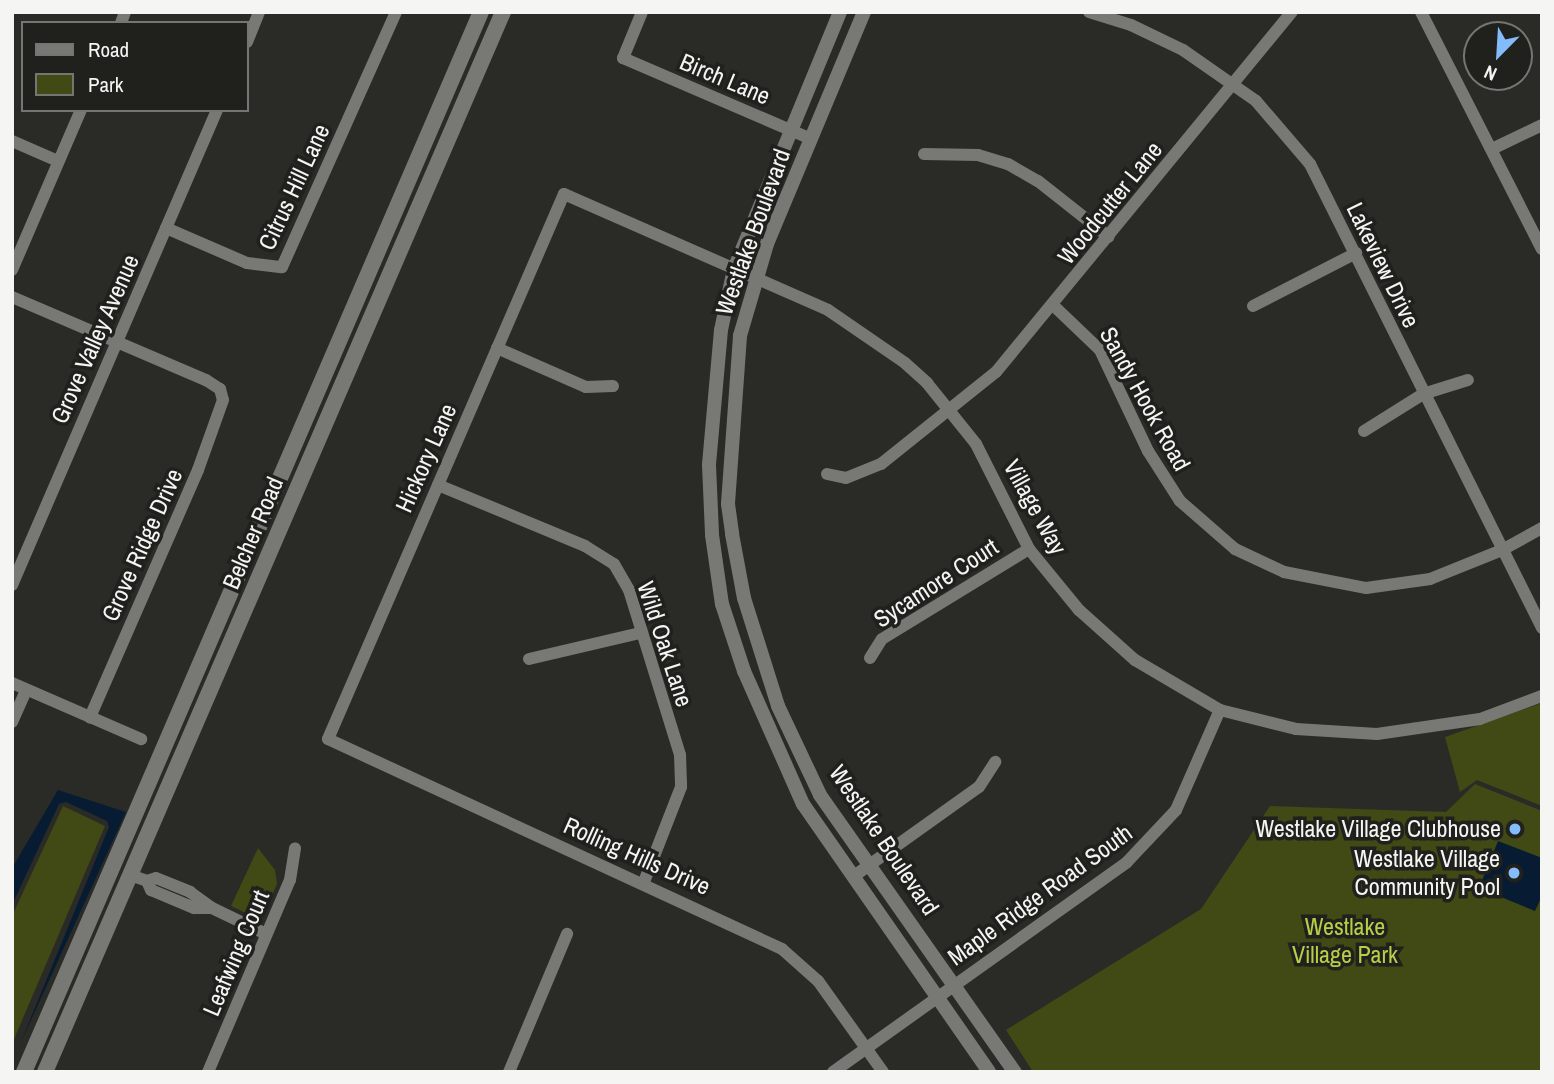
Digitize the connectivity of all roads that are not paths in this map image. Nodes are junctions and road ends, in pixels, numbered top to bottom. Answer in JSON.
{"nodes":[{"id":1,"x":259,"y":12,"type":"edge"},
{"id":2,"x":396,"y":12,"type":"edge"},
{"id":3,"x":481,"y":12,"type":"edge"},
{"id":4,"x":642,"y":12,"type":"edge"},
{"id":5,"x":840,"y":12,"type":"edge"},
{"id":6,"x":864,"y":12,"type":"edge"},
{"id":7,"x":1089,"y":12,"type":"edge"},
{"id":8,"x":1292,"y":12,"type":"edge"},
{"id":9,"x":1421,"y":12,"type":"edge"},
{"id":10,"x":500,"y":13,"type":"edge"},
{"id":11,"x":248,"y":39,"type":"edge"},
{"id":12,"x":1231,"y":84,"type":"junction"},
{"id":13,"x":80,"y":112,"type":"edge"},
{"id":14,"x":216,"y":112,"type":"edge"},
{"id":15,"x":1542,"y":125,"type":"edge"},
{"id":16,"x":788,"y":129,"type":"junction"},
{"id":17,"x":811,"y":139,"type":"junction"},
{"id":18,"x":12,"y":141,"type":"edge"},
{"id":19,"x":1492,"y":149,"type":"junction"},
{"id":20,"x":924,"y":154,"type":"dead end"},
{"id":21,"x":58,"y":161,"type":"junction"},
{"id":22,"x":564,"y":194,"type":"joint"},
{"id":23,"x":166,"y":228,"type":"junction"},
{"id":24,"x":1110,"y":237,"type":"junction"},
{"id":25,"x":1542,"y":248,"type":"edge"},
{"id":26,"x":1356,"y":253,"type":"junction"},
{"id":27,"x":734,"y":269,"type":"junction"},
{"id":28,"x":12,"y":271,"type":"edge"},
{"id":29,"x":756,"y":277,"type":"junction"},
{"id":30,"x":12,"y":297,"type":"edge"},
{"id":31,"x":1054,"y":306,"type":"junction"},
{"id":32,"x":1253,"y":306,"type":"dead end"},
{"id":33,"x":115,"y":341,"type":"junction"},
{"id":34,"x":497,"y":348,"type":"junction"},
{"id":35,"x":1468,"y":380,"type":"dead end"},
{"id":36,"x":613,"y":386,"type":"dead end"},
{"id":37,"x":1423,"y":394,"type":"junction"},
{"id":38,"x":949,"y":410,"type":"junction"},
{"id":39,"x":1364,"y":431,"type":"dead end"},
{"id":40,"x":827,"y":474,"type":"dead end"},
{"id":41,"x":438,"y":485,"type":"junction"},
{"id":42,"x":1542,"y":528,"type":"edge"},
{"id":43,"x":1029,"y":549,"type":"junction"},
{"id":44,"x":1502,"y":550,"type":"junction"},
{"id":45,"x":12,"y":585,"type":"edge"},
{"id":46,"x":1542,"y":628,"type":"edge"},
{"id":47,"x":640,"y":633,"type":"junction"},
{"id":48,"x":870,"y":658,"type":"dead end"},
{"id":49,"x":529,"y":659,"type":"dead end"},
{"id":50,"x":12,"y":683,"type":"edge"},
{"id":51,"x":26,"y":690,"type":"junction"},
{"id":52,"x":1542,"y":696,"type":"edge"},
{"id":53,"x":1220,"y":710,"type":"junction"},
{"id":54,"x":90,"y":717,"type":"junction"},
{"id":55,"x":12,"y":722,"type":"edge"},
{"id":56,"x":141,"y":739,"type":"dead end"},
{"id":57,"x":328,"y":739,"type":"joint"},
{"id":58,"x":995,"y":762,"type":"dead end"},
{"id":59,"x":295,"y":848,"type":"dead end"},
{"id":60,"x":870,"y":864,"type":"junction"},
{"id":61,"x":111,"y":867,"type":"junction"},
{"id":62,"x":130,"y":874,"type":"junction"},
{"id":63,"x":854,"y":876,"type":"junction"},
{"id":64,"x":644,"y":882,"type":"junction"},
{"id":65,"x":267,"y":934,"type":"junction"},
{"id":66,"x":567,"y":934,"type":"dead end"},
{"id":67,"x":955,"y":984,"type":"junction"},
{"id":68,"x":937,"y":996,"type":"junction"},
{"id":69,"x":865,"y":1046,"type":"junction"},
{"id":70,"x":24,"y":1072,"type":"edge"},
{"id":71,"x":45,"y":1072,"type":"edge"},
{"id":72,"x":208,"y":1072,"type":"edge"},
{"id":73,"x":509,"y":1072,"type":"edge"},
{"id":74,"x":833,"y":1072,"type":"edge"},
{"id":75,"x":883,"y":1072,"type":"edge"},
{"id":76,"x":989,"y":1072,"type":"edge"},
{"id":77,"x":1015,"y":1072,"type":"edge"}],
"edges":[{"from":1,"to":11,"type":"street"},
{"from":2,"to":23,"type":"street","name":"Citrus Hill Lane"},
{"from":3,"to":61,"type":"main road","name":"Belcher Road"},
{"from":4,"to":16,"type":"street","name":"Birch Lane"},
{"from":5,"to":16,"type":"street","name":"Westlake Boulevard"},
{"from":6,"to":17,"type":"street","name":"Westlake Boulevard"},
{"from":7,"to":12,"type":"street","name":"Lakeview Drive"},
{"from":8,"to":12,"type":"street","name":"Woodcutter Lane"},
{"from":9,"to":19,"type":"street"},
{"from":10,"to":62,"type":"main road","name":"Belcher Road"},
{"from":12,"to":24,"type":"street","name":"Woodcutter Lane"},
{"from":12,"to":26,"type":"street","name":"Lakeview Drive"},
{"from":13,"to":21,"type":"street"},
{"from":14,"to":23,"type":"street","name":"Grove Valley Avenue"},
{"from":15,"to":19,"type":"street"},
{"from":16,"to":17,"type":"street","name":"Birch Lane"},
{"from":16,"to":27,"type":"street","name":"Westlake Boulevard"},
{"from":17,"to":29,"type":"street","name":"Westlake Boulevard"},
{"from":18,"to":21,"type":"street"},
{"from":19,"to":25,"type":"street"},
{"from":20,"to":24,"type":"street"},
{"from":21,"to":28,"type":"street"},
{"from":22,"to":27,"type":"street","name":"Village Way"},
{"from":22,"to":34,"type":"street","name":"Hickory Lane"},
{"from":23,"to":33,"type":"street","name":"Grove Valley Avenue"},
{"from":24,"to":31,"type":"street","name":"Woodcutter Lane"},
{"from":26,"to":32,"type":"street"},
{"from":26,"to":37,"type":"street","name":"Lakeview Drive"},
{"from":27,"to":29,"type":"street","name":"Village Way"},
{"from":27,"to":63,"type":"street","name":"Westlake Boulevard"},
{"from":29,"to":38,"type":"street","name":"Village Way"},
{"from":29,"to":60,"type":"street","name":"Westlake Boulevard"},
{"from":30,"to":33,"type":"street"},
{"from":31,"to":38,"type":"street","name":"Woodcutter Lane"},
{"from":31,"to":44,"type":"street","name":"Sandy Hook Road"},
{"from":33,"to":45,"type":"street","name":"Grove Valley Avenue"},
{"from":33,"to":54,"type":"street","name":"Grove Ridge Drive"},
{"from":34,"to":36,"type":"street"},
{"from":34,"to":41,"type":"street","name":"Hickory Lane"},
{"from":35,"to":37,"type":"street"},
{"from":37,"to":39,"type":"street"},
{"from":37,"to":44,"type":"street","name":"Lakeview Drive"},
{"from":38,"to":40,"type":"street","name":"Woodcutter Lane"},
{"from":38,"to":43,"type":"street","name":"Village Way"},
{"from":41,"to":47,"type":"street","name":"Wild Oak Lane"},
{"from":41,"to":57,"type":"street","name":"Hickory Lane"},
{"from":42,"to":44,"type":"street","name":"Sandy Hook Road"},
{"from":43,"to":48,"type":"street","name":"Sycamore Court"},
{"from":43,"to":53,"type":"street","name":"Village Way"},
{"from":44,"to":46,"type":"street","name":"Lakeview Drive"},
{"from":47,"to":49,"type":"street"},
{"from":47,"to":64,"type":"street","name":"Wild Oak Lane"},
{"from":50,"to":51,"type":"street"},
{"from":51,"to":54,"type":"street"},
{"from":51,"to":55,"type":"street"},
{"from":52,"to":53,"type":"street","name":"Village Way"},
{"from":53,"to":67,"type":"street","name":"Maple Ridge Road South"},
{"from":54,"to":56,"type":"street"},
{"from":57,"to":64,"type":"street","name":"Rolling Hills Drive"},
{"from":58,"to":60,"type":"street"},
{"from":59,"to":65,"type":"street","name":"Leafwing Court"},
{"from":60,"to":63,"type":"street"},
{"from":60,"to":67,"type":"street","name":"Westlake Boulevard"},
{"from":61,"to":62,"type":"main road"},
{"from":61,"to":70,"type":"main road","name":"Belcher Road"},
{"from":62,"to":65,"type":"street"},
{"from":62,"to":71,"type":"main road","name":"Belcher Road"},
{"from":63,"to":68,"type":"street","name":"Westlake Boulevard"},
{"from":64,"to":69,"type":"street","name":"Rolling Hills Drive"},
{"from":65,"to":72,"type":"street","name":"Leafwing Court"},
{"from":66,"to":73,"type":"street"},
{"from":67,"to":68,"type":"street","name":"Maple Ridge Road South"},
{"from":67,"to":77,"type":"street","name":"Westlake Boulevard"},
{"from":68,"to":69,"type":"street","name":"Maple Ridge Road South"},
{"from":68,"to":76,"type":"street","name":"Westlake Boulevard"},
{"from":69,"to":74,"type":"street","name":"Maple Ridge Road South"},
{"from":69,"to":75,"type":"street","name":"Rolling Hills Drive"}]}
